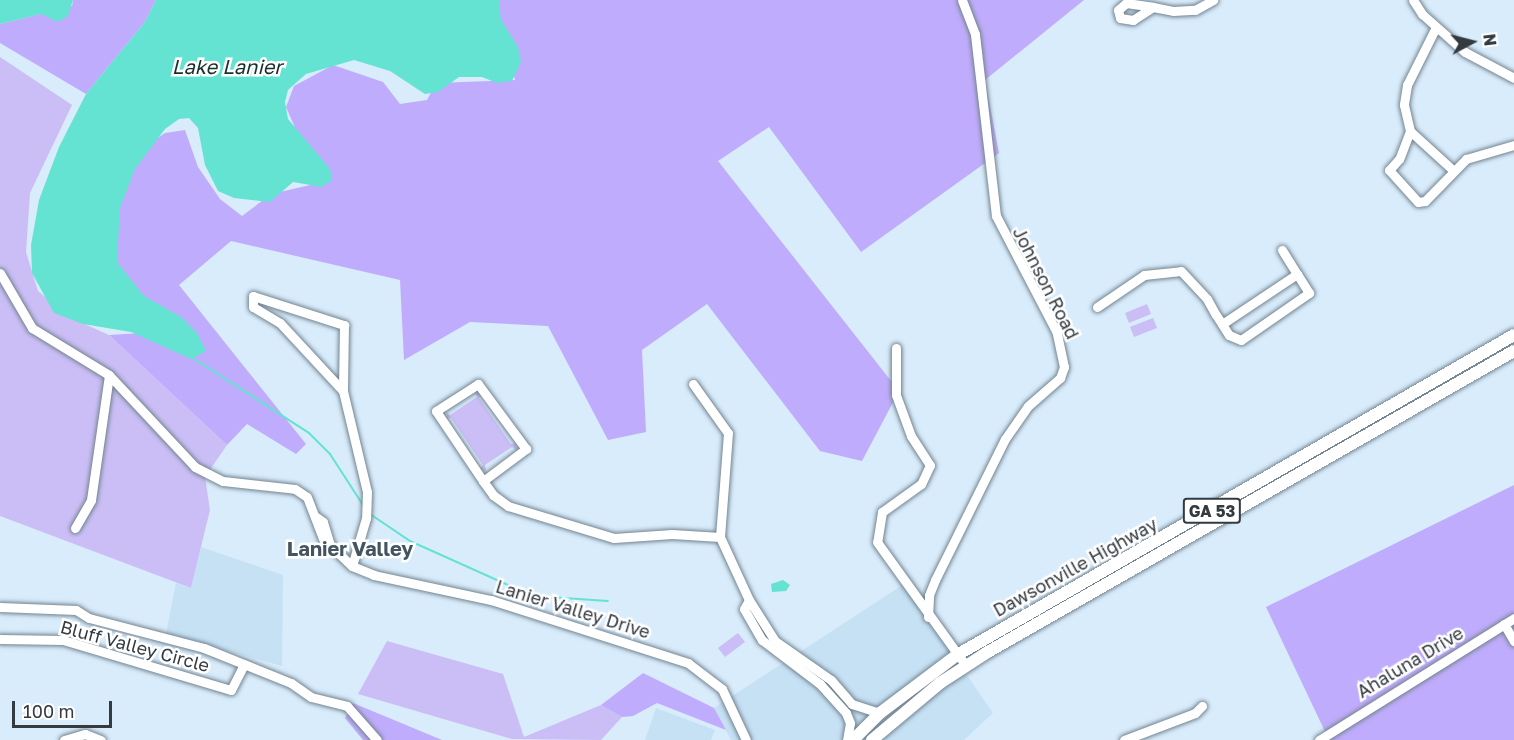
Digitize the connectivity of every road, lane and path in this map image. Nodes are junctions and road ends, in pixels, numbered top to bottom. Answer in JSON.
{"nodes":[{"id":1,"x":962,"y":0,"type":"edge"},
{"id":2,"x":1213,"y":0,"type":"edge"},
{"id":3,"x":1413,"y":0,"type":"edge"},
{"id":4,"x":1153,"y":7,"type":"dead end"},
{"id":5,"x":1436,"y":27,"type":"junction"},
{"id":6,"x":1514,"y":78,"type":"edge"},
{"id":7,"x":1410,"y":131,"type":"junction"},
{"id":8,"x":1514,"y":145,"type":"edge"},
{"id":9,"x":1454,"y":171,"type":"junction"},
{"id":10,"x":1282,"y":250,"type":"dead end"},
{"id":11,"x":0,"y":273,"type":"edge"},
{"id":12,"x":1297,"y":274,"type":"junction"},
{"id":13,"x":1097,"y":307,"type":"dead end"},
{"id":14,"x":1222,"y":324,"type":"junction"},
{"id":15,"x":1514,"y":334,"type":"edge"},
{"id":16,"x":896,"y":348,"type":"dead end"},
{"id":17,"x":1514,"y":351,"type":"edge"},
{"id":18,"x":109,"y":375,"type":"junction"},
{"id":19,"x":693,"y":384,"type":"dead end"},
{"id":20,"x":343,"y":391,"type":"junction"},
{"id":21,"x":1334,"y":438,"type":"junction"},
{"id":22,"x":1342,"y":451,"type":"junction"},
{"id":23,"x":483,"y":481,"type":"junction"},
{"id":24,"x":75,"y":528,"type":"dead end"},
{"id":25,"x":720,"y":537,"type":"junction"},
{"id":26,"x":352,"y":566,"type":"junction"},
{"id":27,"x":0,"y":607,"type":"edge"},
{"id":28,"x":928,"y":617,"type":"junction"},
{"id":29,"x":1514,"y":618,"type":"edge"},
{"id":30,"x":756,"y":622,"type":"junction"},
{"id":31,"x":1504,"y":624,"type":"junction"},
{"id":32,"x":0,"y":639,"type":"edge"},
{"id":33,"x":1514,"y":640,"type":"edge"},
{"id":34,"x":775,"y":646,"type":"junction"},
{"id":35,"x":957,"y":655,"type":"junction"},
{"id":36,"x":244,"y":664,"type":"junction"},
{"id":37,"x":966,"y":666,"type":"junction"},
{"id":38,"x":842,"y":691,"type":"junction"},
{"id":39,"x":834,"y":699,"type":"junction"},
{"id":40,"x":1202,"y":706,"type":"dead end"},
{"id":41,"x":880,"y":713,"type":"junction"},
{"id":42,"x":64,"y":740,"type":"edge"},
{"id":43,"x":100,"y":740,"type":"edge"},
{"id":44,"x":377,"y":740,"type":"edge"},
{"id":45,"x":746,"y":740,"type":"edge"},
{"id":46,"x":847,"y":740,"type":"edge"},
{"id":47,"x":853,"y":740,"type":"edge"},
{"id":48,"x":872,"y":740,"type":"edge"},
{"id":49,"x":1124,"y":740,"type":"edge"},
{"id":50,"x":1319,"y":740,"type":"edge"}],
"edges":[{"from":1,"to":28,"type":"street","name":"Johnson Road"},
{"from":2,"to":4,"type":"street"},
{"from":3,"to":5,"type":"street"},
{"from":5,"to":6,"type":"street"},
{"from":5,"to":7,"type":"street"},
{"from":7,"to":9,"type":"street"},
{"from":7,"to":9,"type":"street"},
{"from":8,"to":9,"type":"street"},
{"from":10,"to":12,"type":"street"},
{"from":11,"to":18,"type":"street"},
{"from":12,"to":14,"type":"street"},
{"from":12,"to":14,"type":"street"},
{"from":13,"to":14,"type":"street"},
{"from":15,"to":21,"type":"main road","name":"Dawsonville Highway","number":"GA 53"},
{"from":16,"to":28,"type":"street"},
{"from":17,"to":22,"type":"main road","name":"Dawsonville Highway","number":"GA 53"},
{"from":18,"to":24,"type":"street"},
{"from":18,"to":26,"type":"street"},
{"from":19,"to":25,"type":"street"},
{"from":20,"to":20,"type":"street"},
{"from":20,"to":26,"type":"street"},
{"from":21,"to":22,"type":"street"},
{"from":21,"to":35,"type":"main road","name":"Dawsonville Highway","number":"GA 53"},
{"from":22,"to":37,"type":"main road","name":"Dawsonville Highway","number":"GA 53"},
{"from":23,"to":23,"type":"street"},
{"from":23,"to":25,"type":"street"},
{"from":25,"to":30,"type":"street"},
{"from":26,"to":45,"type":"street","name":"Lanier Valley Drive"},
{"from":27,"to":36,"type":"street","name":"Bluff Valley Circle"},
{"from":28,"to":35,"type":"street"},
{"from":29,"to":31,"type":"street","name":"Ahaluna Drive"},
{"from":30,"to":34,"type":"street"},
{"from":30,"to":34,"type":"street"},
{"from":31,"to":33,"type":"street"},
{"from":31,"to":50,"type":"street","name":"Ahaluna Drive"},
{"from":32,"to":36,"type":"street","name":"Bluff Valley Circle"},
{"from":34,"to":38,"type":"street"},
{"from":34,"to":39,"type":"street"},
{"from":35,"to":37,"type":"street"},
{"from":35,"to":41,"type":"main road","name":"Dawsonville Highway","number":"GA 53"},
{"from":36,"to":44,"type":"street","name":"Bluff Valley Circle"},
{"from":37,"to":48,"type":"main road","name":"Dawsonville Highway","number":"GA 53"},
{"from":38,"to":39,"type":"street"},
{"from":38,"to":41,"type":"street"},
{"from":39,"to":46,"type":"street"},
{"from":40,"to":49,"type":"street"},
{"from":41,"to":47,"type":"main road","name":"Dawsonville Highway","number":"GA 53"},
{"from":42,"to":43,"type":"street"}]}
